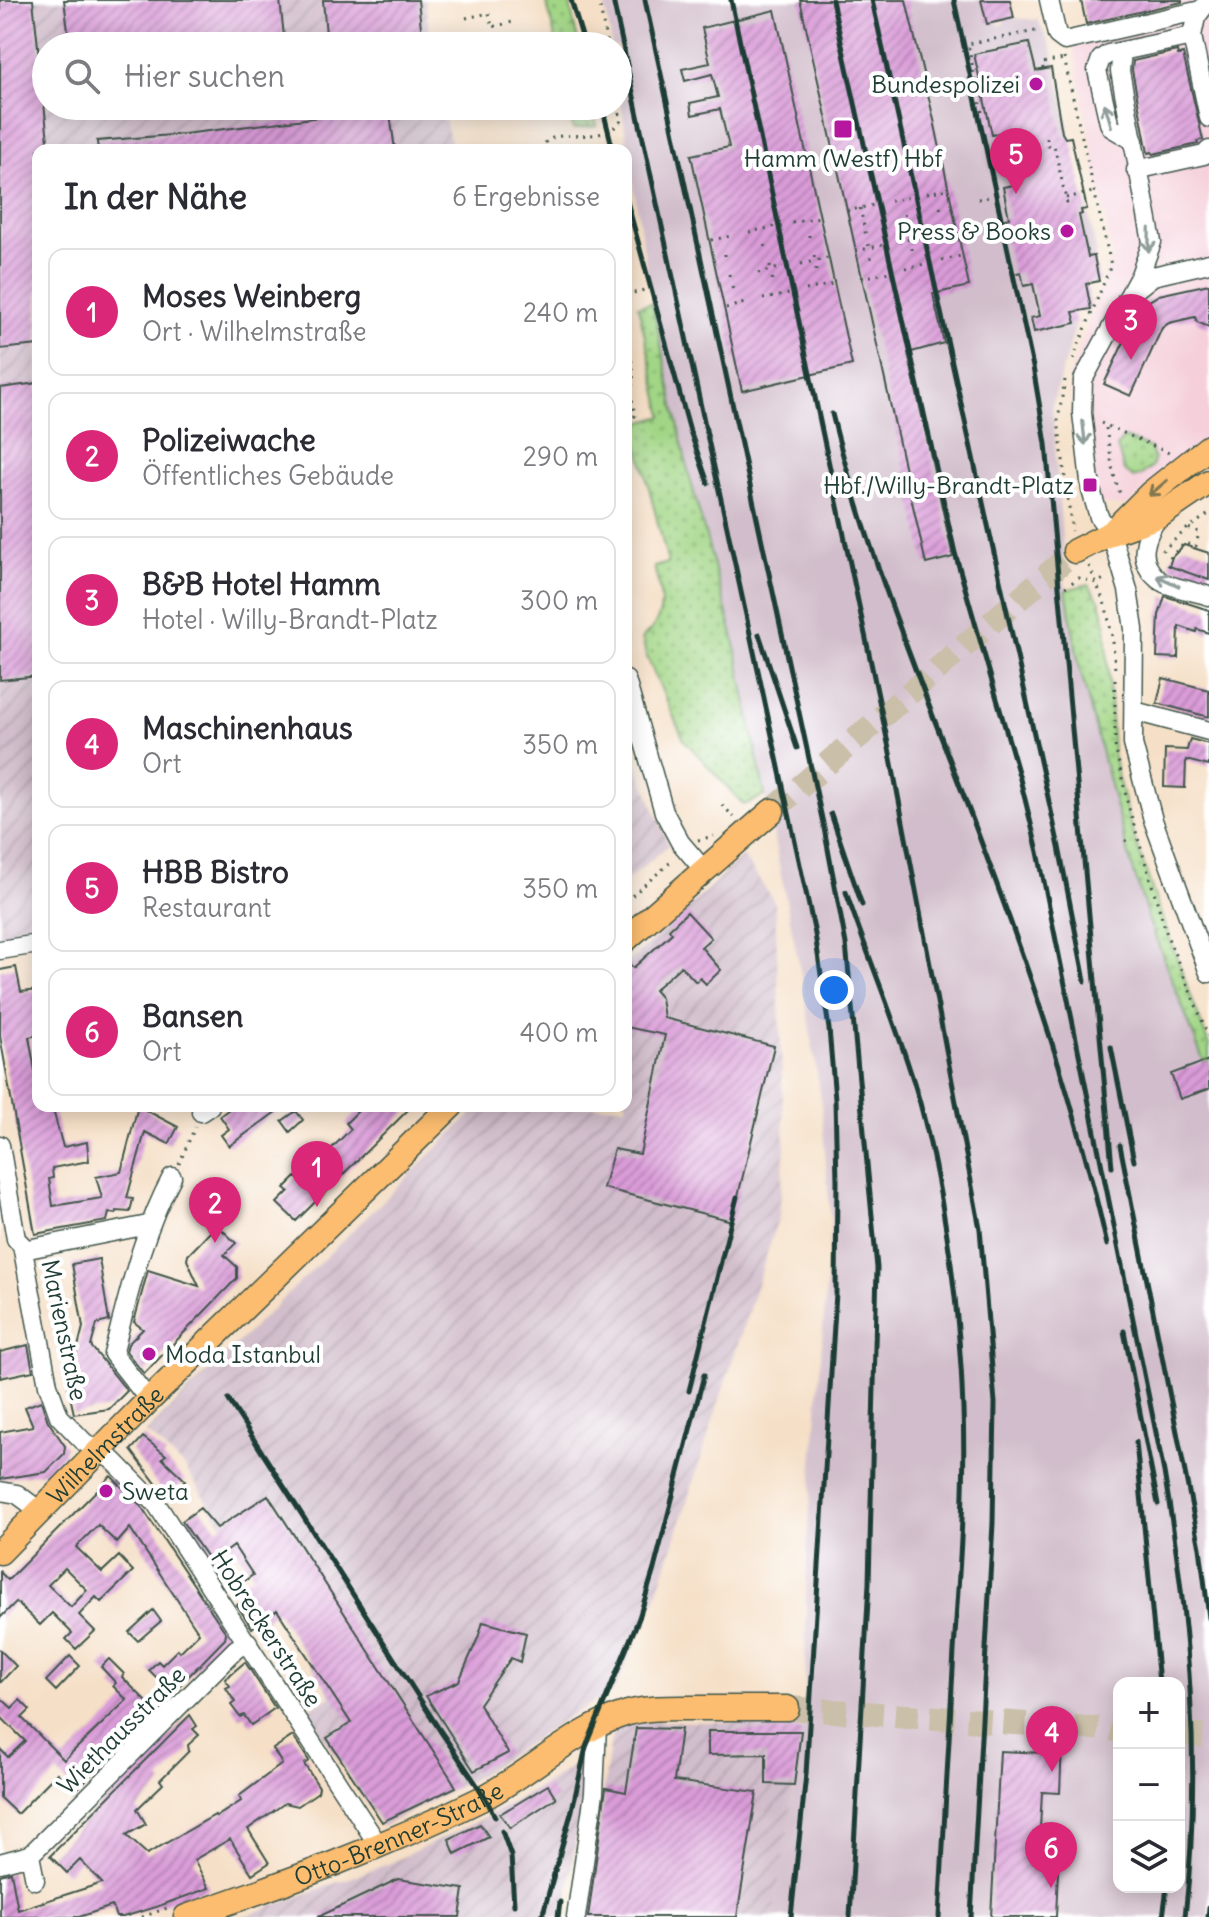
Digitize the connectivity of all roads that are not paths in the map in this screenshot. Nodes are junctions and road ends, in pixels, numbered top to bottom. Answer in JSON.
{"nodes":[{"id":1,"x":1049,"y":0,"type":"edge"},
{"id":2,"x":1205,"y":5,"type":"edge"},
{"id":3,"x":1192,"y":36,"type":"junction"},
{"id":4,"x":1209,"y":118,"type":"edge"},
{"id":5,"x":1209,"y":150,"type":"edge"},
{"id":6,"x":1136,"y":170,"type":"junction"},
{"id":7,"x":1209,"y":263,"type":"edge"},
{"id":8,"x":1122,"y":304,"type":"junction"},
{"id":9,"x":1209,"y":447,"type":"edge"},
{"id":10,"x":1209,"y":482,"type":"edge"},
{"id":11,"x":1159,"y":516,"type":"junction"},
{"id":12,"x":1111,"y":533,"type":"junction"},
{"id":13,"x":1073,"y":542,"type":"tunnel mouth"},
{"id":14,"x":1209,"y":596,"type":"edge"},
{"id":15,"x":632,"y":701,"type":"edge"},
{"id":16,"x":1134,"y":711,"type":"junction"},
{"id":17,"x":1209,"y":731,"type":"edge"},
{"id":18,"x":772,"y":811,"type":"tunnel mouth"},
{"id":19,"x":703,"y":869,"type":"junction"},
{"id":20,"x":632,"y":934,"type":"edge"},
{"id":21,"x":32,"y":945,"type":"edge"},
{"id":22,"x":0,"y":950,"type":"edge"},
{"id":23,"x":1209,"y":973,"type":"edge"},
{"id":24,"x":445,"y":1112,"type":"edge"},
{"id":25,"x":0,"y":1145,"type":"edge"},
{"id":26,"x":172,"y":1177,"type":"road end"},
{"id":27,"x":148,"y":1225,"type":"junction"},
{"id":28,"x":13,"y":1244,"type":"edge"},
{"id":29,"x":149,"y":1400,"type":"junction"},
{"id":30,"x":98,"y":1450,"type":"junction"},
{"id":31,"x":0,"y":1491,"type":"edge"},
{"id":32,"x":40,"y":1511,"type":"junction"},
{"id":33,"x":0,"y":1552,"type":"edge"},
{"id":34,"x":248,"y":1642,"type":"junction"},
{"id":35,"x":787,"y":1708,"type":"tunnel mouth"},
{"id":36,"x":597,"y":1726,"type":"junction"},
{"id":37,"x":379,"y":1846,"type":"junction"},
{"id":38,"x":30,"y":1855,"type":"junction"},
{"id":39,"x":0,"y":1863,"type":"edge"},
{"id":40,"x":35,"y":1880,"type":"dead end"},
{"id":41,"x":186,"y":1917,"type":"edge"},
{"id":42,"x":576,"y":1917,"type":"edge"}],
"edges":[{"from":1,"to":2,"type":"street"},
{"from":2,"to":3,"type":"street"},
{"from":3,"to":4,"type":"street"},
{"from":6,"to":3,"type":"street","one_way":true},
{"from":5,"to":6,"type":"street"},
{"from":6,"to":8,"type":"street","one_way":true},
{"from":7,"to":8,"type":"street"},
{"from":8,"to":12,"type":"street","one_way":true},
{"from":9,"to":12,"type":"main road","one_way":true},
{"from":10,"to":11,"type":"main road"},
{"from":11,"to":12,"type":"main road"},
{"from":14,"to":11,"type":"street","one_way":true},
{"from":12,"to":13,"type":"main road"},
{"from":12,"to":16,"type":"street"},
{"from":15,"to":19,"type":"street"},
{"from":16,"to":17,"type":"street"},
{"from":16,"to":23,"type":"street"},
{"from":18,"to":19,"type":"main road"},
{"from":19,"to":20,"type":"main road"},
{"from":21,"to":22,"type":"street"},
{"from":24,"to":29,"type":"main road","name":"Wilhelmstraße"},
{"from":25,"to":28,"type":"street","name":"Marienstraße"},
{"from":26,"to":27,"type":"street"},
{"from":27,"to":28,"type":"street","name":"Marienstraße"},
{"from":27,"to":29,"type":"street"},
{"from":28,"to":30,"type":"street","name":"Marienstraße"},
{"from":29,"to":30,"type":"main road","name":"Wilhelmstraße"},
{"from":30,"to":32,"type":"main road","name":"Wilhelmstraße"},
{"from":30,"to":34,"type":"street","name":"Hobreckerstraße"},
{"from":31,"to":32,"type":"street"},
{"from":32,"to":33,"type":"main road","name":"Wilhelmstraße"},
{"from":34,"to":37,"type":"street","name":"Hobreckerstraße"},
{"from":34,"to":38,"type":"street","name":"Wiethausstraße"},
{"from":35,"to":36,"type":"main road","name":"Otto-Brenner-Straße"},
{"from":36,"to":37,"type":"main road","name":"Otto-Brenner-Straße"},
{"from":36,"to":42,"type":"street"},
{"from":37,"to":41,"type":"main road","name":"Otto-Brenner-Straße"},
{"from":38,"to":39,"type":"street"},
{"from":38,"to":40,"type":"street"}]}
